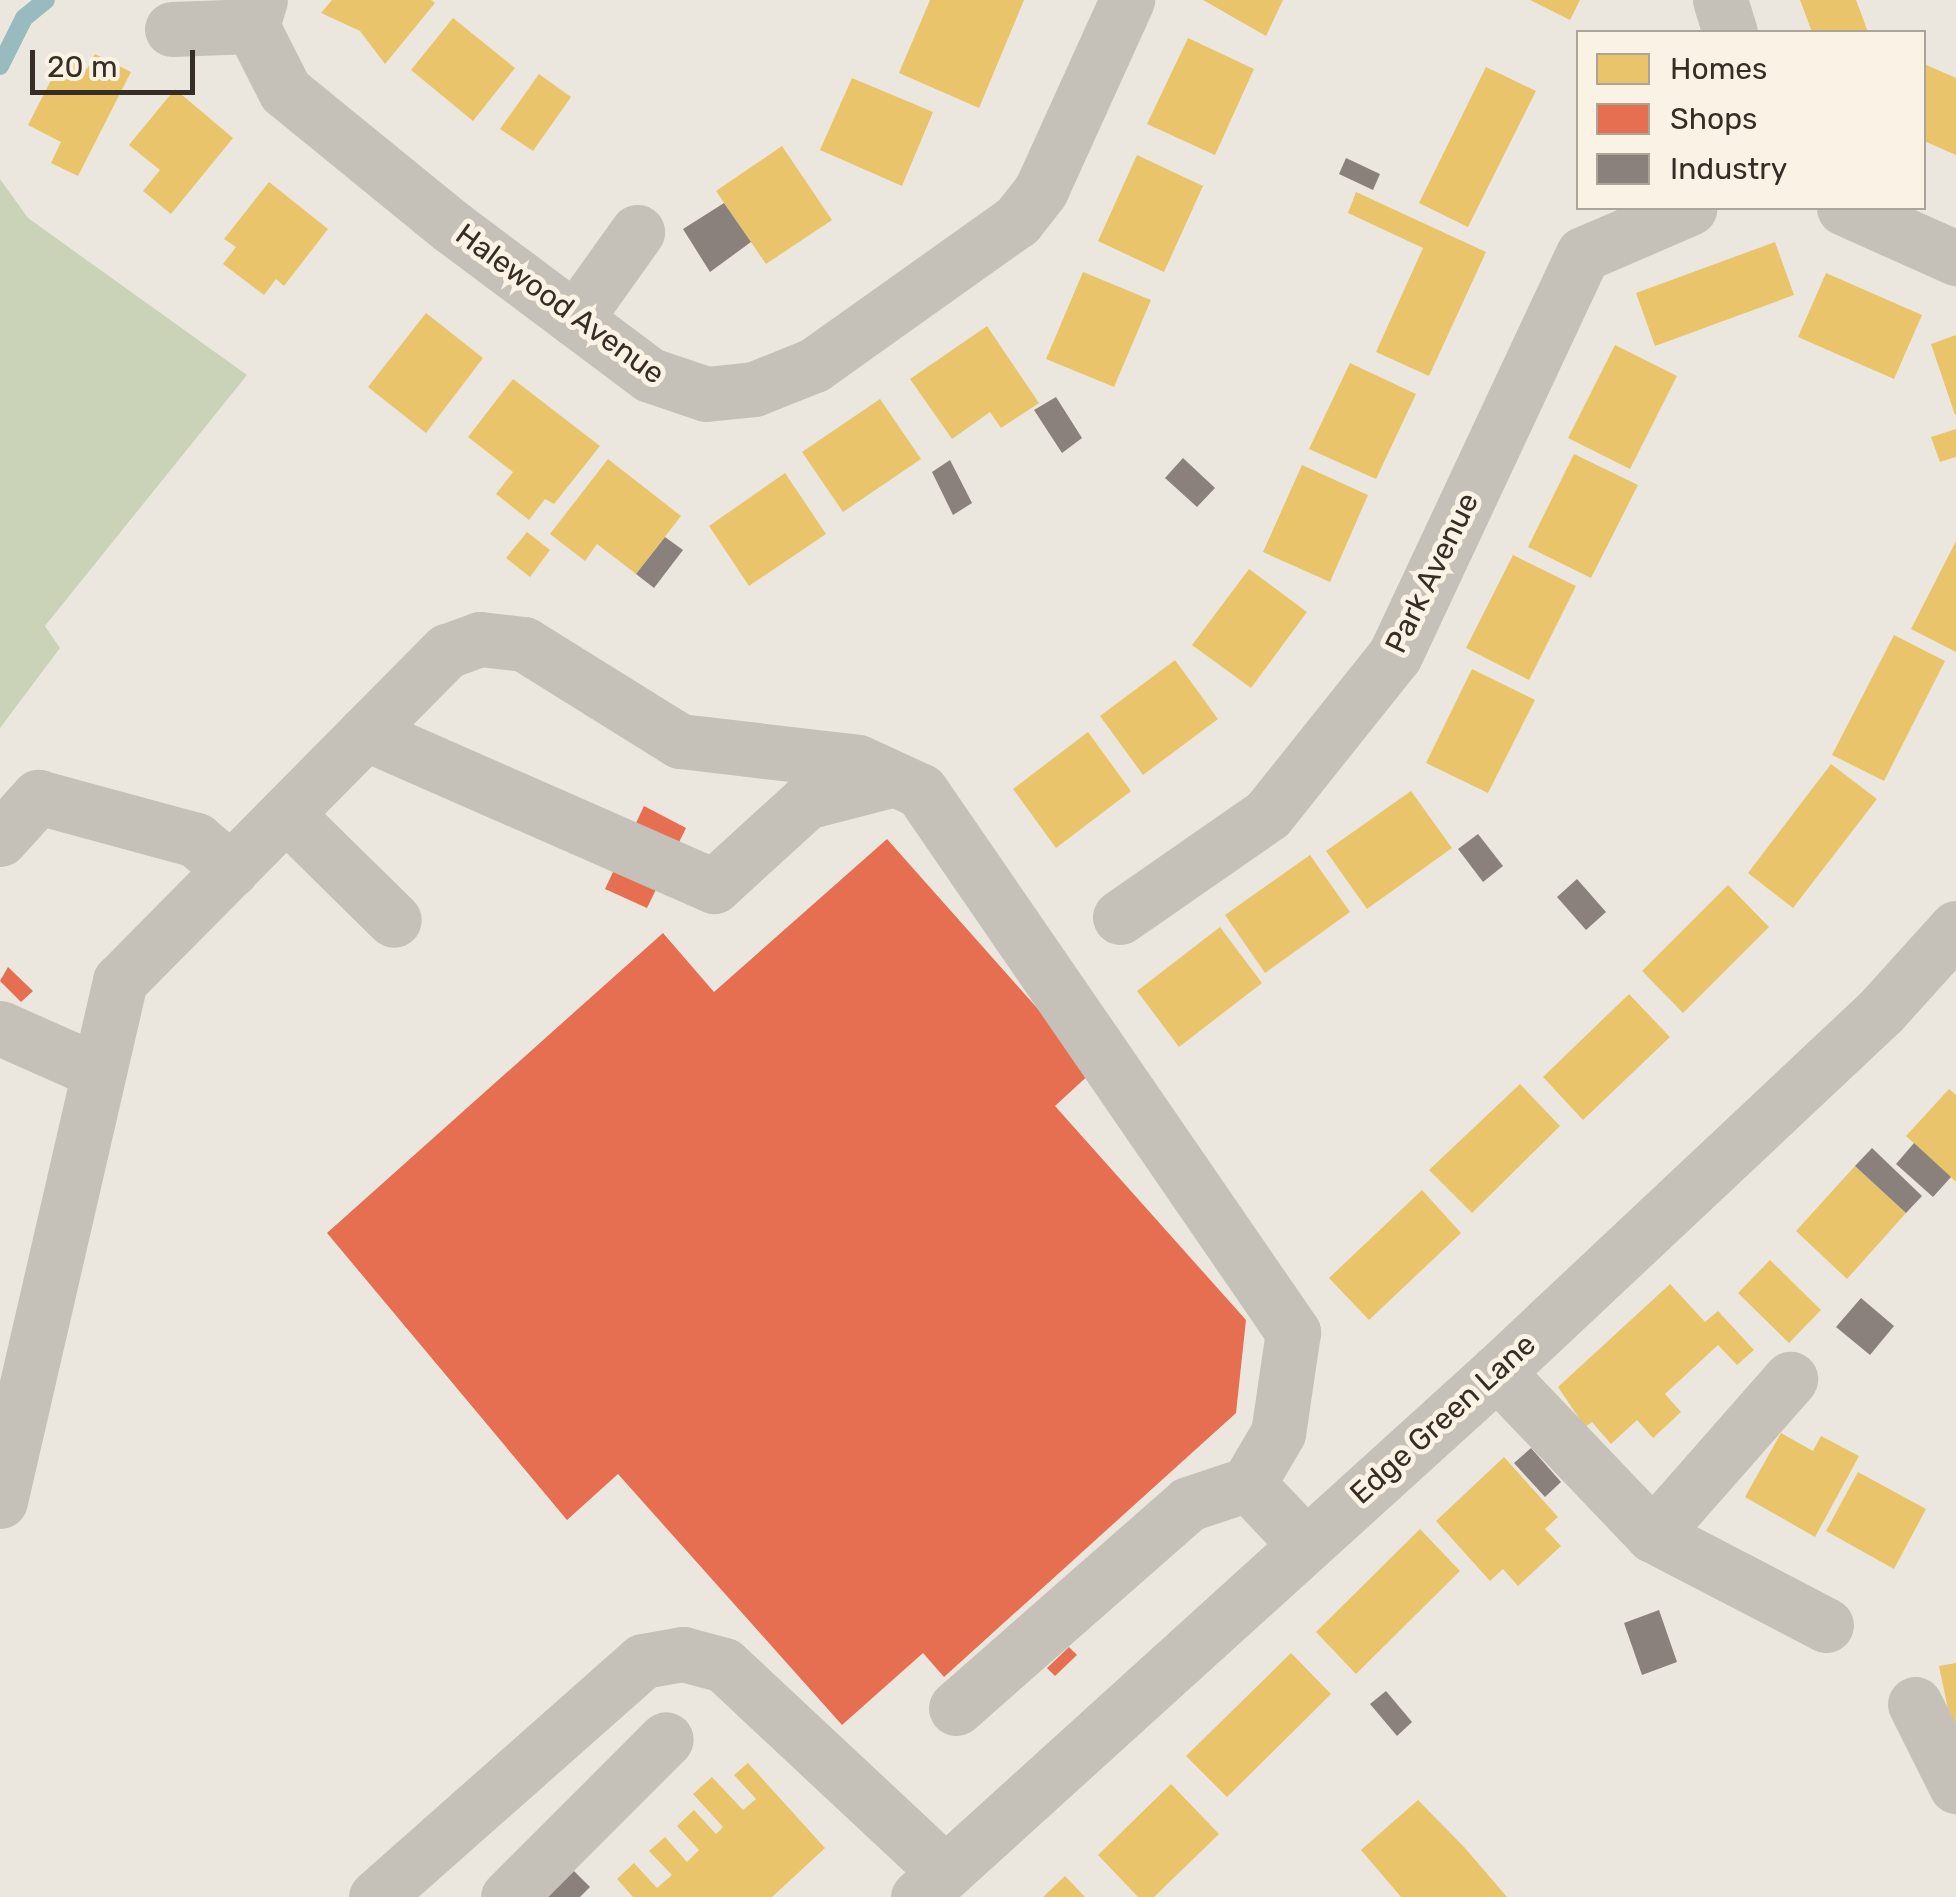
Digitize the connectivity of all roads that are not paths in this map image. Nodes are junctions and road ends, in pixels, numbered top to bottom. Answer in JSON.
{"nodes":[{"id":1,"x":1127,"y":0,"type":"edge"},
{"id":2,"x":1720,"y":0,"type":"edge"},
{"id":3,"x":256,"y":13,"type":"edge"},
{"id":4,"x":172,"y":29,"type":"dead end"},
{"id":5,"x":1729,"y":30,"type":"edge"},
{"id":6,"x":1685,"y":210,"type":"edge"},
{"id":7,"x":1848,"y":210,"type":"edge"},
{"id":8,"x":637,"y":232,"type":"dead end"},
{"id":9,"x":1956,"y":258,"type":"edge"},
{"id":10,"x":576,"y":319,"type":"junction"},
{"id":11,"x":365,"y":733,"type":"junction"},
{"id":12,"x":894,"y":779,"type":"junction"},
{"id":13,"x":286,"y":814,"type":"junction"},
{"id":14,"x":0,"y":839,"type":"edge"},
{"id":15,"x":230,"y":870,"type":"junction"},
{"id":16,"x":1120,"y":917,"type":"dead end"},
{"id":17,"x":394,"y":920,"type":"dead end"},
{"id":18,"x":1956,"y":928,"type":"edge"},
{"id":19,"x":0,"y":1028,"type":"edge"},
{"id":20,"x":97,"y":1071,"type":"junction"},
{"id":21,"x":1497,"y":1372,"type":"junction"},
{"id":22,"x":1790,"y":1379,"type":"dead end"},
{"id":23,"x":1248,"y":1484,"type":"junction"},
{"id":24,"x":0,"y":1501,"type":"edge"},
{"id":25,"x":1653,"y":1535,"type":"junction"},
{"id":26,"x":1305,"y":1544,"type":"junction"},
{"id":27,"x":1826,"y":1625,"type":"dead end"},
{"id":28,"x":1915,"y":1704,"type":"dead end"},
{"id":29,"x":956,"y":1708,"type":"dead end"},
{"id":30,"x":666,"y":1740,"type":"dead end"},
{"id":31,"x":1956,"y":1786,"type":"edge"},
{"id":32,"x":932,"y":1884,"type":"edge"},
{"id":33,"x":376,"y":1897,"type":"edge"},
{"id":34,"x":508,"y":1897,"type":"edge"}],
"edges":[{"from":1,"to":10,"type":"street","name":"Halewood Avenue"},
{"from":2,"to":5,"type":"street"},
{"from":3,"to":4,"type":"street","name":"Halewood Avenue"},
{"from":3,"to":10,"type":"street","name":"Halewood Avenue"},
{"from":6,"to":16,"type":"street","name":"Park Avenue"},
{"from":7,"to":9,"type":"street"},
{"from":8,"to":10,"type":"street"},
{"from":11,"to":12,"type":"street"},
{"from":11,"to":12,"type":"street"},
{"from":11,"to":13,"type":"street"},
{"from":12,"to":23,"type":"street"},
{"from":13,"to":15,"type":"street"},
{"from":13,"to":17,"type":"street"},
{"from":14,"to":15,"type":"street"},
{"from":15,"to":20,"type":"street"},
{"from":18,"to":21,"type":"street","name":"Edge Green Lane"},
{"from":19,"to":20,"type":"street"},
{"from":20,"to":24,"type":"street"},
{"from":21,"to":25,"type":"street"},
{"from":21,"to":26,"type":"street","name":"Edge Green Lane"},
{"from":22,"to":25,"type":"street"},
{"from":23,"to":26,"type":"street"},
{"from":23,"to":29,"type":"street"},
{"from":25,"to":27,"type":"street"},
{"from":26,"to":32,"type":"street","name":"Edge Green Lane"},
{"from":28,"to":31,"type":"street"},
{"from":30,"to":34,"type":"street"},
{"from":32,"to":33,"type":"street"}]}
